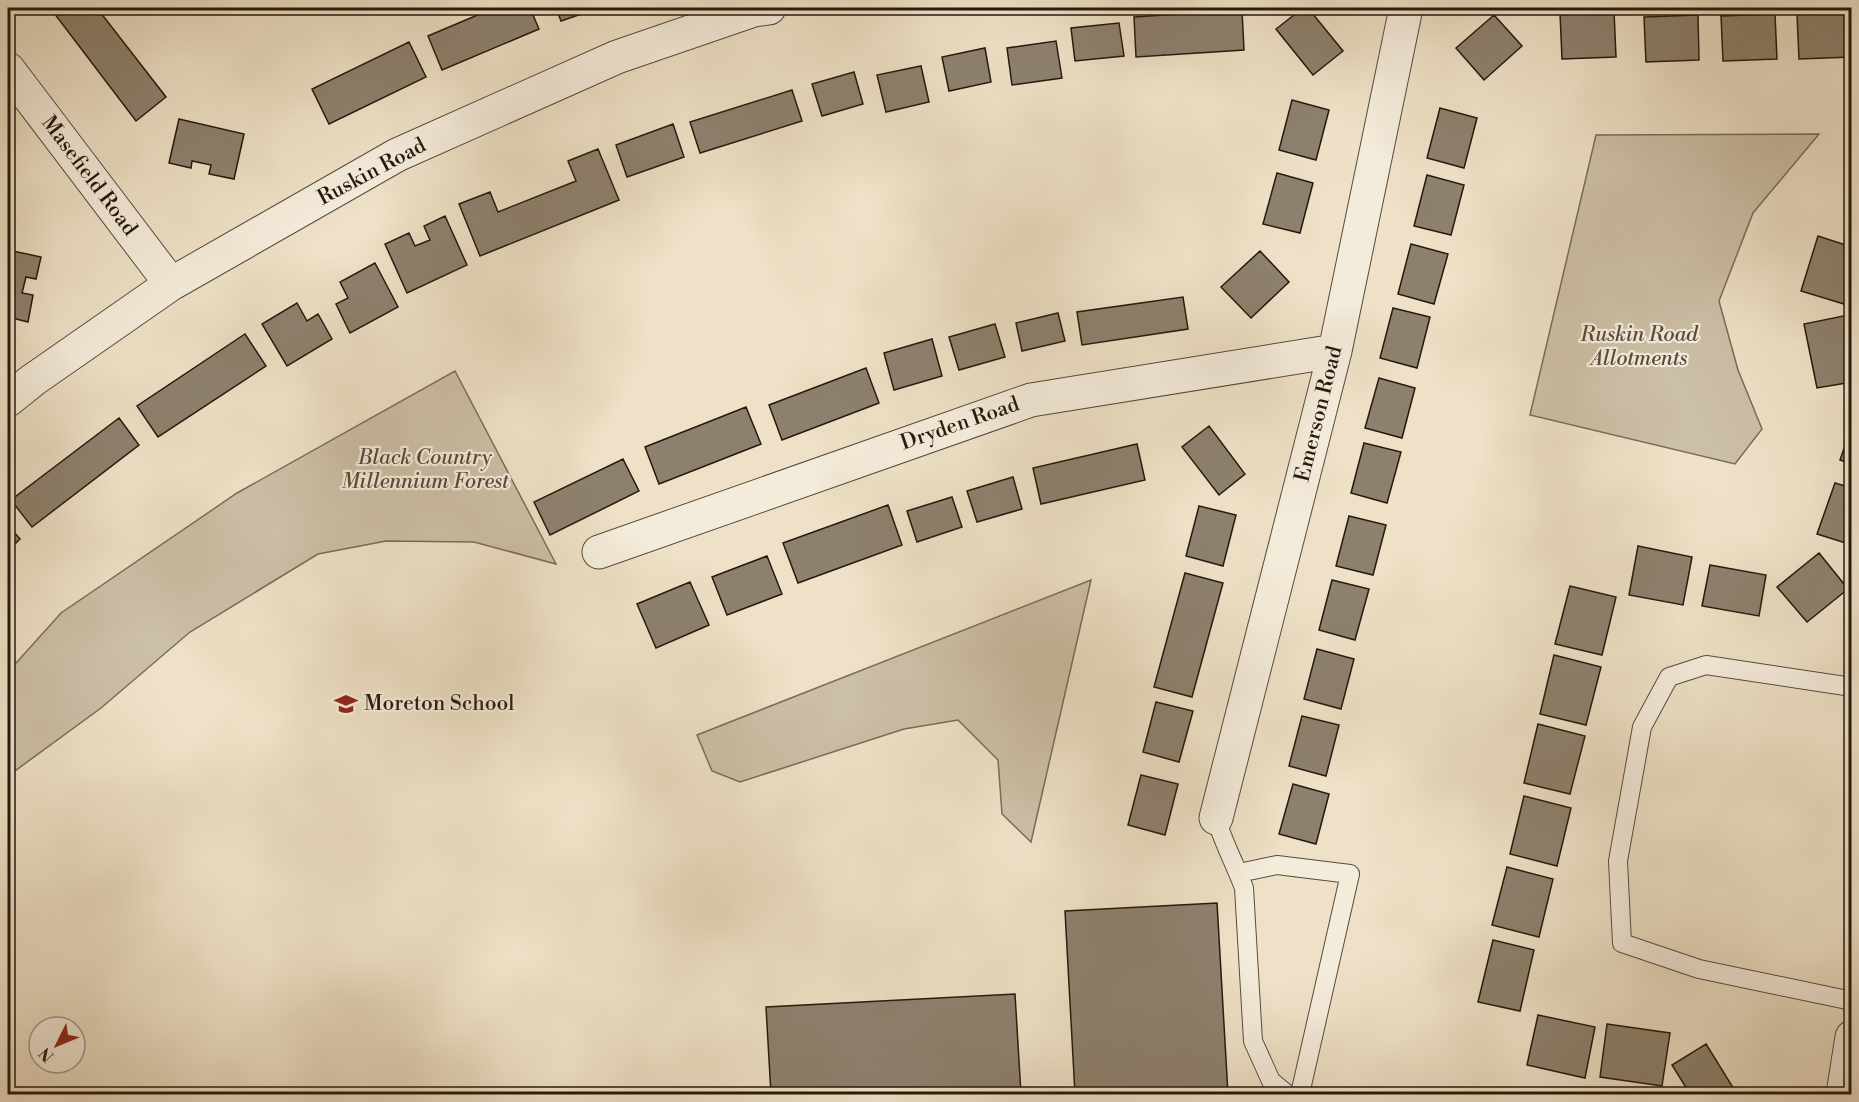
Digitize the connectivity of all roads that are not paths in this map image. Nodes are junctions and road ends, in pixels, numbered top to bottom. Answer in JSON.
{"nodes":[{"id":1,"x":769,"y":8,"type":"edge"},
{"id":2,"x":1406,"y":8,"type":"edge"},
{"id":3,"x":8,"y":69,"type":"edge"},
{"id":4,"x":171,"y":284,"type":"junction"},
{"id":5,"x":1335,"y":351,"type":"junction"},
{"id":6,"x":8,"y":400,"type":"edge"},
{"id":7,"x":599,"y":552,"type":"dead end"},
{"id":8,"x":1851,"y":687,"type":"edge"},
{"id":9,"x":1216,"y":818,"type":"joint"},
{"id":10,"x":1239,"y":873,"type":"junction"},
{"id":11,"x":1851,"y":1001,"type":"edge"},
{"id":12,"x":1851,"y":1037,"type":"edge"},
{"id":13,"x":1287,"y":1095,"type":"edge"},
{"id":14,"x":1300,"y":1095,"type":"edge"},
{"id":15,"x":1843,"y":1095,"type":"edge"}],
"edges":[{"from":1,"to":4,"type":"street","name":"Ruskin Road"},
{"from":2,"to":5,"type":"street","name":"Emerson Road"},
{"from":3,"to":4,"type":"street","name":"Masefield Road"},
{"from":4,"to":6,"type":"street","name":"Ruskin Road"},
{"from":5,"to":7,"type":"street","name":"Dryden Road"},
{"from":5,"to":9,"type":"street","name":"Emerson Road"},
{"from":8,"to":11,"type":"lane"},
{"from":9,"to":10,"type":"lane"},
{"from":10,"to":13,"type":"lane"},
{"from":10,"to":14,"type":"lane"},
{"from":12,"to":15,"type":"street"}]}
